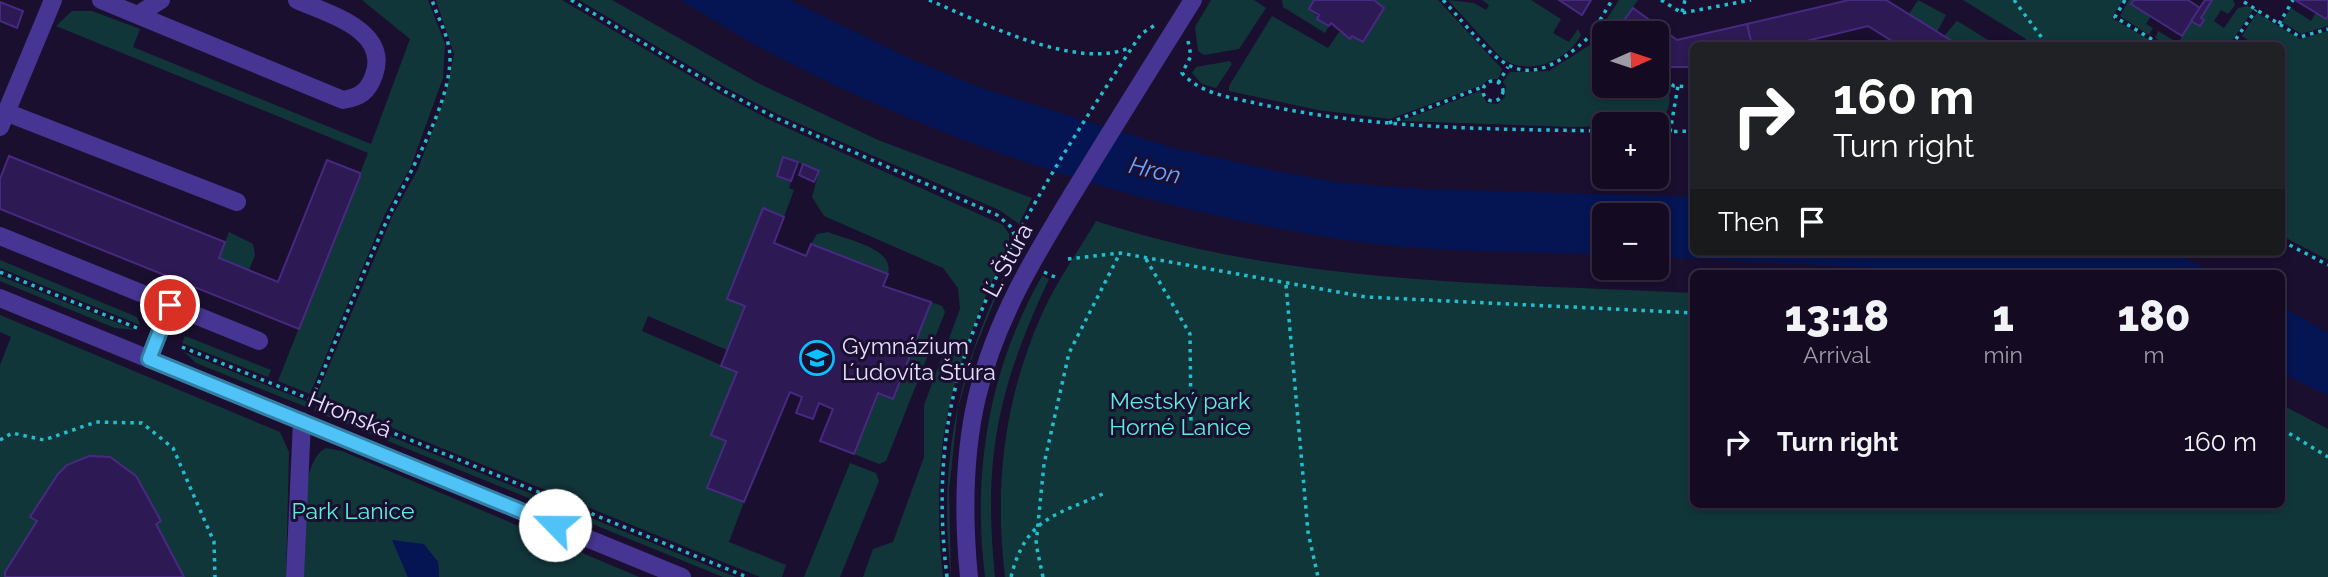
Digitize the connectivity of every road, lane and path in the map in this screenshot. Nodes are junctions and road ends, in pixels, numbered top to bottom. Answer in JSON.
{"nodes":[{"id":1,"x":53,"y":0,"type":"edge"},
{"id":2,"x":101,"y":0,"type":"edge"},
{"id":3,"x":161,"y":0,"type":"edge"},
{"id":4,"x":297,"y":0,"type":"edge"},
{"id":5,"x":432,"y":0,"type":"edge"},
{"id":6,"x":571,"y":0,"type":"edge"},
{"id":7,"x":929,"y":0,"type":"edge"},
{"id":8,"x":1192,"y":0,"type":"edge"},
{"id":9,"x":1443,"y":0,"type":"edge"},
{"id":10,"x":1612,"y":0,"type":"edge"},
{"id":11,"x":1661,"y":0,"type":"edge"},
{"id":12,"x":1685,"y":0,"type":"edge"},
{"id":13,"x":1751,"y":0,"type":"edge"},
{"id":14,"x":2014,"y":0,"type":"edge"},
{"id":15,"x":2125,"y":0,"type":"edge"},
{"id":16,"x":2293,"y":0,"type":"edge"},
{"id":17,"x":2244,"y":2,"type":"dead end"},
{"id":18,"x":2256,"y":10,"type":"junction"},
{"id":19,"x":1682,"y":13,"type":"junction"},
{"id":20,"x":139,"y":14,"type":"junction"},
{"id":21,"x":2279,"y":24,"type":"junction"},
{"id":22,"x":1175,"y":29,"type":"junction"},
{"id":23,"x":2328,"y":29,"type":"edge"},
{"id":24,"x":1591,"y":35,"type":"joint"},
{"id":25,"x":2045,"y":42,"type":"edge"},
{"id":26,"x":2156,"y":42,"type":"edge"},
{"id":27,"x":2234,"y":42,"type":"edge"},
{"id":28,"x":1508,"y":66,"type":"junction"},
{"id":29,"x":1670,"y":82,"type":"edge"},
{"id":30,"x":1498,"y":83,"type":"junction"},
{"id":31,"x":1485,"y":86,"type":"junction"},
{"id":32,"x":1678,"y":86,"type":"junction"},
{"id":33,"x":1690,"y":87,"type":"edge"},
{"id":34,"x":4,"y":120,"type":"edge"},
{"id":35,"x":1387,"y":124,"type":"junction"},
{"id":36,"x":1592,"y":131,"type":"edge"},
{"id":37,"x":1690,"y":131,"type":"edge"},
{"id":38,"x":1670,"y":132,"type":"joint"},
{"id":39,"x":237,"y":202,"type":"dead end"},
{"id":40,"x":0,"y":236,"type":"edge"},
{"id":41,"x":2285,"y":243,"type":"edge"},
{"id":42,"x":1120,"y":253,"type":"junction"},
{"id":43,"x":1068,"y":259,"type":"dead end"},
{"id":44,"x":1146,"y":259,"type":"junction"},
{"id":45,"x":2328,"y":265,"type":"edge"},
{"id":46,"x":0,"y":272,"type":"edge"},
{"id":47,"x":1286,"y":285,"type":"junction"},
{"id":48,"x":0,"y":298,"type":"edge"},
{"id":49,"x":170,"y":305,"type":"junction"},
{"id":50,"x":1690,"y":313,"type":"edge"},
{"id":51,"x":137,"y":328,"type":"dead end"},
{"id":52,"x":259,"y":341,"type":"dead end"},
{"id":53,"x":182,"y":347,"type":"dead end"},
{"id":54,"x":149,"y":359,"type":"junction"},
{"id":55,"x":312,"y":399,"type":"junction"},
{"id":56,"x":302,"y":421,"type":"junction"},
{"id":57,"x":1191,"y":422,"type":"dead end"},
{"id":58,"x":2285,"y":431,"type":"edge"},
{"id":59,"x":0,"y":440,"type":"edge"},
{"id":60,"x":2328,"y":457,"type":"edge"},
{"id":61,"x":1107,"y":492,"type":"dead end"},
{"id":62,"x":1038,"y":524,"type":"junction"},
{"id":63,"x":215,"y":577,"type":"edge"},
{"id":64,"x":295,"y":577,"type":"edge"},
{"id":65,"x":682,"y":577,"type":"edge"},
{"id":66,"x":747,"y":577,"type":"edge"},
{"id":67,"x":969,"y":577,"type":"edge"},
{"id":68,"x":1011,"y":577,"type":"edge"},
{"id":69,"x":1043,"y":577,"type":"edge"},
{"id":70,"x":1318,"y":577,"type":"edge"}],
"edges":[{"from":1,"to":34,"type":"street"},
{"from":2,"to":20,"type":"street"},
{"from":3,"to":20,"type":"street"},
{"from":4,"to":20,"type":"street"},
{"from":5,"to":55,"type":"path"},
{"from":6,"to":7,"type":"path"},
{"from":8,"to":22,"type":"street","name":"Ľ. Štúra"},
{"from":9,"to":28,"type":"path"},
{"from":10,"to":24,"type":"path"},
{"from":11,"to":19,"type":"path"},
{"from":12,"to":19,"type":"path"},
{"from":13,"to":19,"type":"path"},
{"from":14,"to":25,"type":"path"},
{"from":15,"to":26,"type":"path"},
{"from":16,"to":21,"type":"path"},
{"from":17,"to":18,"type":"path"},
{"from":18,"to":21,"type":"path"},
{"from":18,"to":27,"type":"path"},
{"from":21,"to":23,"type":"path"},
{"from":22,"to":35,"type":"path"},
{"from":22,"to":67,"type":"street","name":"Ľ. Štúra"},
{"from":24,"to":28,"type":"path"},
{"from":28,"to":30,"type":"path"},
{"from":29,"to":32,"type":"path"},
{"from":30,"to":31,"type":"path"},
{"from":30,"to":31,"type":"path"},
{"from":31,"to":35,"type":"path"},
{"from":32,"to":33,"type":"path"},
{"from":32,"to":38,"type":"path"},
{"from":34,"to":39,"type":"street"},
{"from":35,"to":36,"type":"path"},
{"from":37,"to":38,"type":"path"},
{"from":40,"to":49,"type":"street"},
{"from":41,"to":45,"type":"path"},
{"from":42,"to":43,"type":"path"},
{"from":42,"to":44,"type":"path"},
{"from":42,"to":62,"type":"path"},
{"from":44,"to":47,"type":"path"},
{"from":44,"to":57,"type":"path"},
{"from":46,"to":51,"type":"path"},
{"from":47,"to":50,"type":"path"},
{"from":47,"to":70,"type":"path"},
{"from":48,"to":54,"type":"street","name":"Hronská"},
{"from":49,"to":52,"type":"street"},
{"from":49,"to":54,"type":"street"},
{"from":53,"to":55,"type":"path"},
{"from":54,"to":56,"type":"street","name":"Hronská"},
{"from":55,"to":66,"type":"path"},
{"from":56,"to":64,"type":"street"},
{"from":56,"to":65,"type":"street","name":"Hronská"},
{"from":58,"to":60,"type":"path"},
{"from":59,"to":63,"type":"path"},
{"from":61,"to":62,"type":"path"},
{"from":62,"to":68,"type":"path"},
{"from":62,"to":69,"type":"path"}]}
